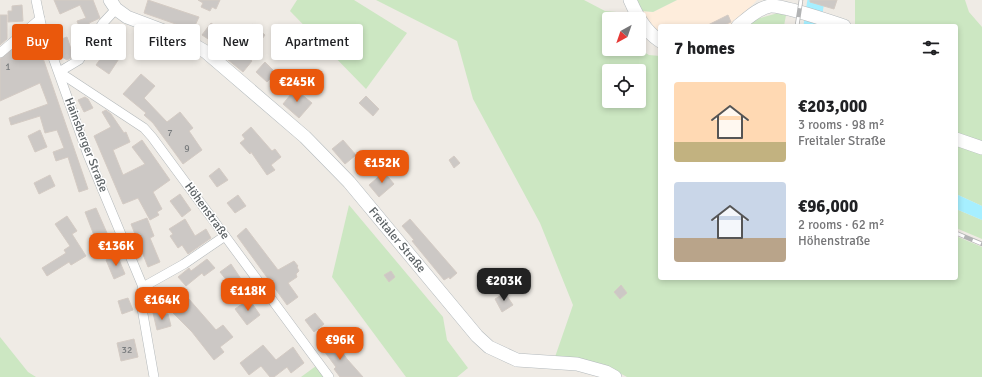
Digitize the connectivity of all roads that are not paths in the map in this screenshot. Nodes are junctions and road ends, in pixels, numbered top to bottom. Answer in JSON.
{"nodes":[{"id":1,"x":36,"y":0,"type":"edge"},
{"id":2,"x":630,"y":0,"type":"edge"},
{"id":3,"x":113,"y":4,"type":"edge"},
{"id":4,"x":40,"y":19,"type":"junction"},
{"id":5,"x":832,"y":22,"type":"edge"},
{"id":6,"x":740,"y":24,"type":"edge"},
{"id":7,"x":658,"y":39,"type":"edge"},
{"id":8,"x":0,"y":52,"type":"edge"},
{"id":9,"x":59,"y":72,"type":"junction"},
{"id":10,"x":958,"y":140,"type":"edge"},
{"id":11,"x":982,"y":148,"type":"edge"},
{"id":12,"x":225,"y":236,"type":"junction"},
{"id":13,"x":143,"y":287,"type":"junction"},
{"id":14,"x":154,"y":377,"type":"edge"},
{"id":15,"x":329,"y":377,"type":"edge"},
{"id":16,"x":615,"y":377,"type":"edge"}],
"edges":[{"from":1,"to":4,"type":"street","name":"Hainsberger Straße"},
{"from":2,"to":7,"type":"main road"},
{"from":3,"to":9,"type":"street","name":"Freitaler Straße"},
{"from":3,"to":16,"type":"main road","name":"Freitaler Straße"},
{"from":4,"to":8,"type":"street"},
{"from":4,"to":9,"type":"street","name":"Hainsberger Straße"},
{"from":5,"to":6,"type":"main road"},
{"from":9,"to":12,"type":"street","name":"Höhenstraße"},
{"from":9,"to":13,"type":"street","name":"Hainsberger Straße"},
{"from":10,"to":11,"type":"main road"},
{"from":12,"to":13,"type":"street"},
{"from":12,"to":15,"type":"street","name":"Höhenstraße"},
{"from":13,"to":14,"type":"street","name":"Hainsberger Straße"}]}
